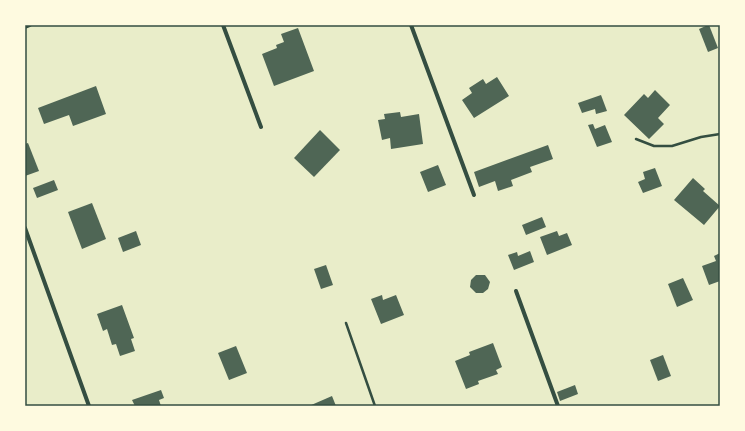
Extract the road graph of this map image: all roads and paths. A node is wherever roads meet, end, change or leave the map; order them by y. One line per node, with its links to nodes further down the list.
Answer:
1 (30, 25): 4 (street)
2 (223, 25): 5 (street)
3 (412, 25): 8 (street)
4 (25, 27)
5 (261, 127)
6 (720, 134): 7 (lane)
7 (636, 139)
8 (474, 195)
9 (25, 228): 12 (street)
10 (516, 291): 14 (street)
11 (346, 323): 13 (lane)
12 (89, 406)
13 (375, 406)
14 (558, 406)

